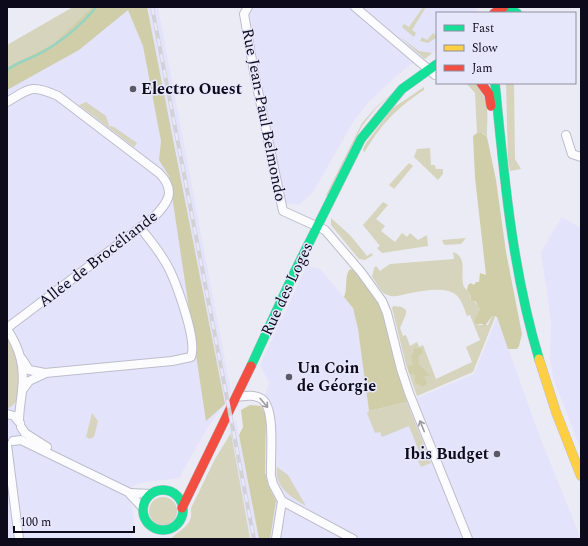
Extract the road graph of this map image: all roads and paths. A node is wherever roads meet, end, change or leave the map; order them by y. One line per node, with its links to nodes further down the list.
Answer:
1 (248, 7): 15 (street, Rue Jean-Paul Belmondo)
2 (355, 7): 6 (street)
3 (506, 7): 4 (street); 5 (street)
4 (496, 12)
5 (515, 12)
6 (433, 73): 15 (street, Rue des Loges)
7 (482, 84): 13 (street)
8 (495, 84): 10 (street)
9 (499, 84): 10 (street)
10 (496, 97): 13 (street)
11 (7, 102): 16 (street, Allée de Brocéliande)
12 (566, 135): 14 (street)
13 (499, 136): 26 (street)
14 (581, 157)
15 (317, 226): 21 (street, Rue des Loges); 42 (street, one-way to 15)
16 (140, 227): 17 (street, Allée de Brocéliande); 19 (street)
17 (7, 328): 18 (street)
18 (22, 359): 19 (street); 20 (street)
19 (45, 374): 20 (street)
20 (22, 390): 23 (street)
21 (237, 397): 27 (street, Rue des Loges); 32 (street, one-way to 32)
22 (7, 414): 23 (street)
23 (20, 424): 24 (street); 25 (street)
24 (9, 442): 25 (street); 28 (street)
25 (87, 471): 29 (street)
26 (581, 476)
27 (192, 486): 31 (street); 34 (street, Rue des Loges)
28 (10, 490): 37 (street)
29 (128, 492): 30 (street); 33 (street)
30 (151, 494): 31 (street); 33 (street)
31 (173, 494): 34 (street)
32 (282, 501): 40 (street); 41 (street)
33 (143, 508): 35 (street)
34 (182, 508): 36 (street)
35 (153, 528): 36 (street); 38 (street)
36 (168, 530): 39 (street)
37 (19, 539)
38 (158, 539)
39 (164, 539)
40 (276, 539)
41 (353, 539)
42 (468, 539)

